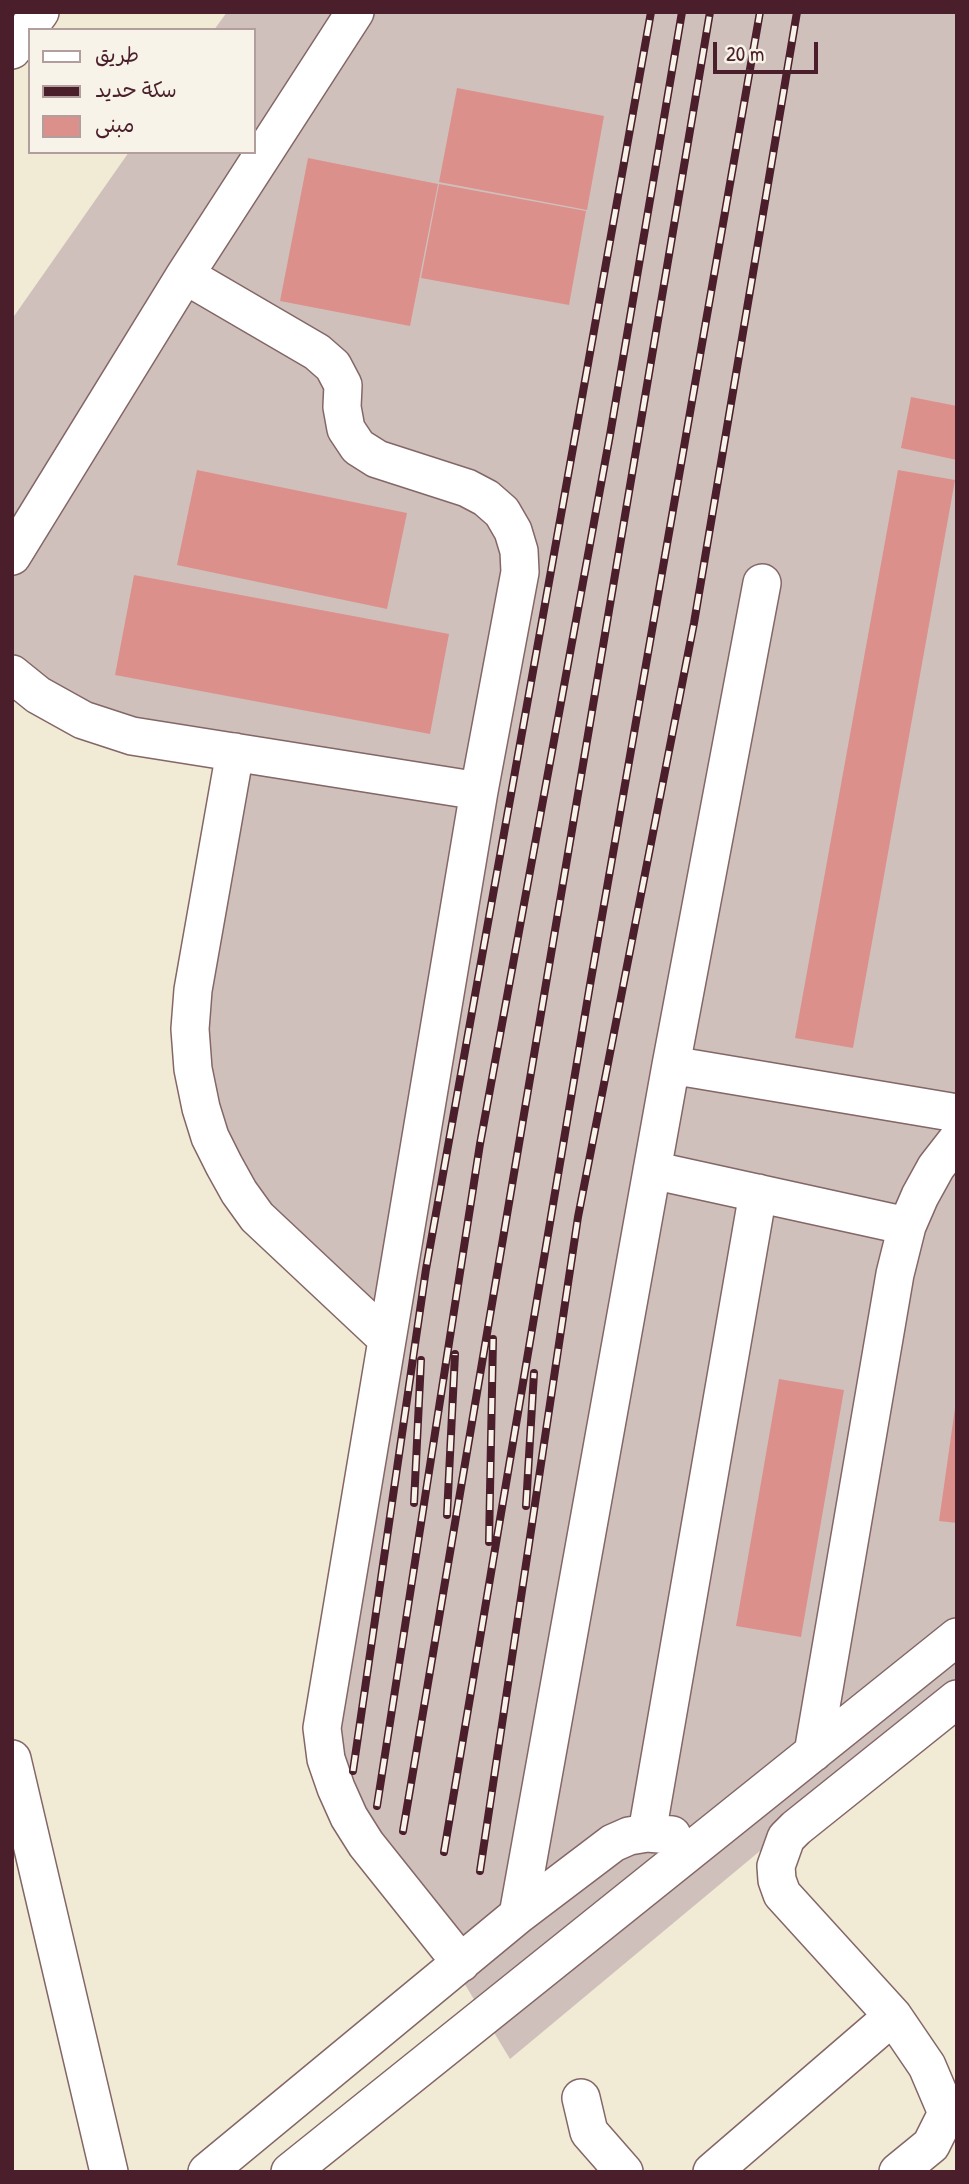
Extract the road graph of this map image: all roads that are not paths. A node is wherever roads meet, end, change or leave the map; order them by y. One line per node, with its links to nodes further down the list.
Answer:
1 (40, 12): 4 (street)
2 (355, 12): 6 (street)
3 (28, 28): 5 (street)
4 (28, 28)
5 (12, 50)
6 (185, 275): 7 (street); 11 (street)
7 (12, 556)
8 (762, 583): 12 (street)
9 (12, 674): 10 (street)
10 (235, 752): 11 (street); 18 (street)
11 (479, 791): 18 (street)
12 (671, 1065): 13 (street); 15 (street)
13 (957, 1113)
14 (957, 1140): 17 (street)
15 (652, 1170): 16 (street); 25 (street)
16 (758, 1193): 17 (street); 23 (street)
17 (907, 1226): 21 (street)
18 (386, 1338): 26 (street)
19 (957, 1637): 21 (street)
20 (957, 1699): 27 (street)
21 (813, 1753): 24 (street)
22 (12, 1759): 30 (street)
23 (646, 1833): 24 (street); 25 (street)
24 (698, 1846): 32 (street)
25 (518, 1915): 26 (street)
26 (461, 1963): 31 (street)
27 (893, 2016): 29 (street); 34 (street)
28 (581, 2098): 33 (street)
29 (952, 2110): 35 (street)
30 (109, 2172)
31 (207, 2172)
32 (290, 2172)
33 (624, 2172)
34 (712, 2172)
35 (898, 2172)

